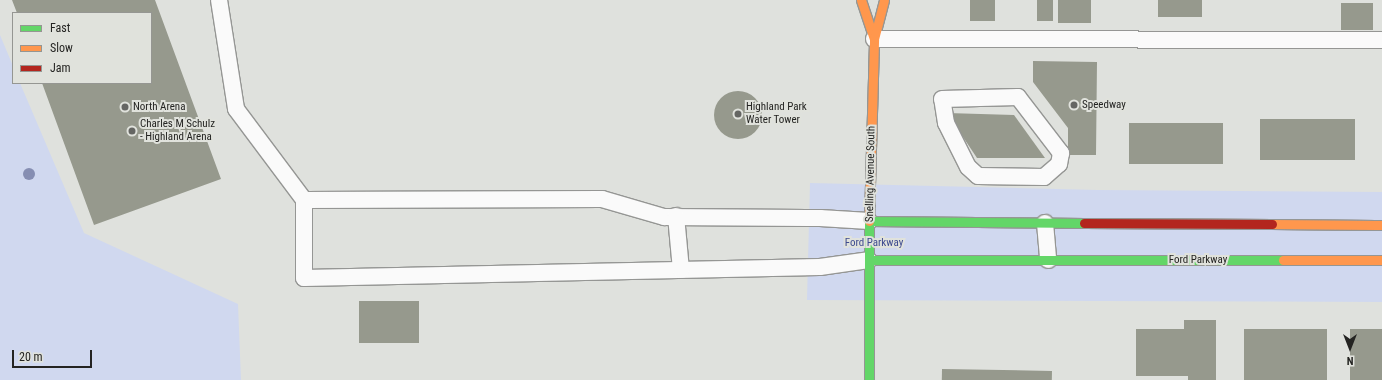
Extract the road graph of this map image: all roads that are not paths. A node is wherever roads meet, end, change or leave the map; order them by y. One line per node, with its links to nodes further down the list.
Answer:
1 (219, 0): 7 (lane)
2 (861, 0): 4 (main road, Snelling Avenue South)
3 (884, 0): 4 (main road, Snelling Avenue South)
4 (874, 39): 5 (lane); 9 (main road, Snelling Avenue South)
5 (1382, 40)
6 (1044, 177): 6 (lane)
7 (304, 200): 8 (lane); 15 (lane)
8 (676, 216): 9 (lane); 15 (lane)
9 (869, 221): 10 (main road); 12 (main road, Snelling Avenue South)
10 (1045, 223): 11 (main road); 13 (lane)
11 (1382, 225)
12 (869, 260): 13 (main road, Ford Parkway); 15 (lane); 16 (main road, Snelling Avenue South)
13 (1048, 260): 14 (main road, Ford Parkway)
14 (1382, 260)
15 (681, 270)
16 (869, 380)

